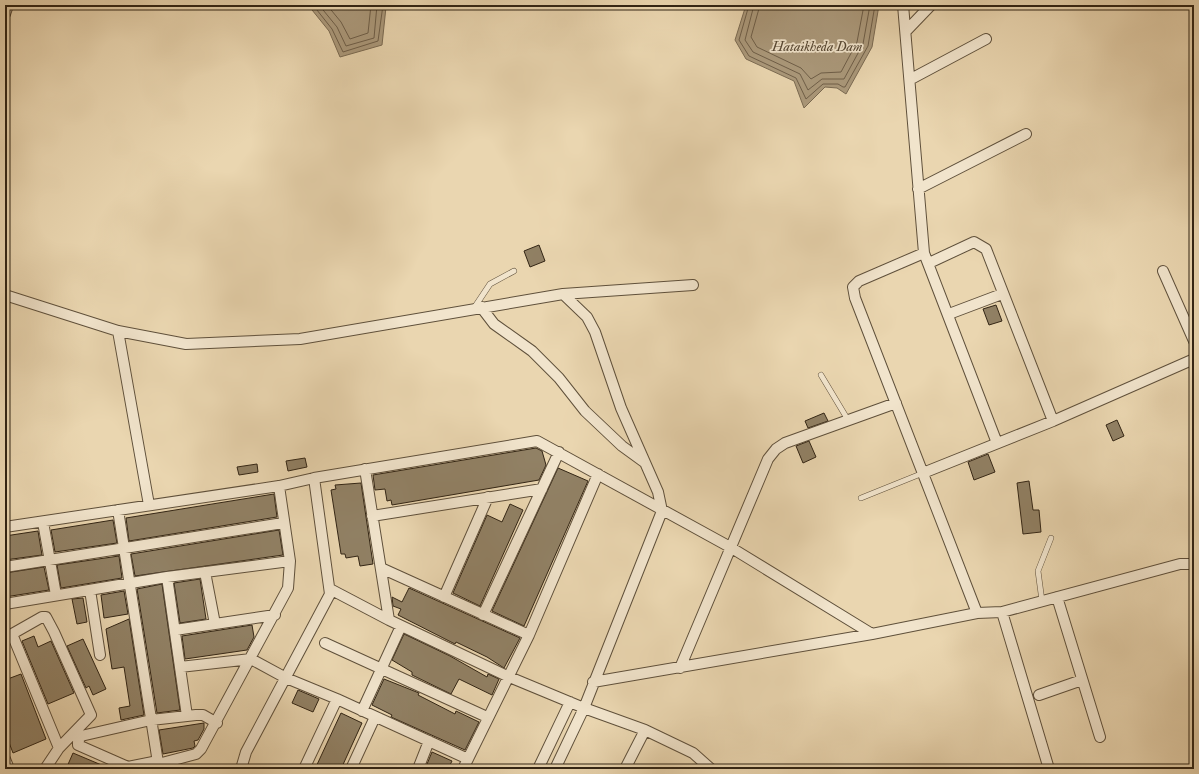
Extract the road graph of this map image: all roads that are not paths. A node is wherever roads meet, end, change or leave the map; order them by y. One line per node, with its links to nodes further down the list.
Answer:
1 (8, 5): 4 (street)
2 (904, 5): 5 (street)
3 (931, 5): 5 (street)
4 (5, 14)
5 (907, 30): 7 (street)
6 (986, 39): 7 (street)
7 (911, 79): 9 (street)
8 (1026, 134): 9 (street)
9 (918, 189): 10 (street)
10 (924, 253): 11 (street); 24 (street)
11 (928, 263): 16 (street); 19 (street)
12 (514, 271): 18 (lane)
13 (1163, 271): 21 (street)
14 (693, 285): 15 (street)
15 (563, 294): 18 (street); 29 (street)
16 (1002, 294): 19 (street); 26 (street)
17 (5, 295): 20 (street)
18 (478, 308): 20 (street); 29 (street)
19 (949, 314): 27 (street)
20 (118, 331): 38 (street)
21 (1194, 340)
22 (1194, 359): 26 (street)
23 (821, 375): 25 (lane)
24 (896, 403): 25 (street); 31 (street)
25 (848, 420): 46 (street)
26 (1053, 421): 27 (street)
27 (997, 443): 31 (street)
28 (559, 452): 30 (street); 32 (street); 35 (street)
29 (644, 462): 40 (street)
30 (365, 470): 33 (street); 41 (street)
31 (923, 473): 37 (lane); 64 (street)
32 (598, 474): 40 (street); 72 (street)
33 (314, 478): 34 (street); 56 (street)
34 (279, 486): 38 (street); 43 (street)
35 (542, 489): 36 (street); 66 (street)
36 (488, 497): 41 (street); 59 (street)
37 (861, 498)
38 (149, 505): 39 (street)
39 (118, 510): 42 (street); 47 (street)
40 (662, 511): 46 (street); 83 (street)
41 (372, 516): 52 (street)
42 (43, 522): 44 (street); 48 (street)
43 (283, 523): 47 (street); 49 (street)
44 (5, 528)
45 (1051, 538): 61 (lane)
46 (730, 547): 71 (street); 78 (street)
47 (124, 548): 48 (street); 55 (street)
48 (49, 560): 51 (street); 58 (street)
49 (290, 561): 53 (street); 65 (street)
50 (1194, 564): 60 (street)
51 (5, 567)
52 (381, 568): 59 (street); 67 (street)
53 (205, 572): 54 (street); 68 (street)
54 (167, 577): 55 (street); 70 (street)
55 (130, 584): 57 (street); 92 (street)
56 (330, 589): 67 (street); 81 (street)
57 (90, 590): 58 (street); 75 (street)
58 (56, 595): 62 (street)
59 (444, 597): 66 (street)
60 (1057, 597): 61 (street); 82 (street)
61 (1042, 601): 63 (street)
62 (5, 604)
63 (1002, 612): 64 (street); 112 (street)
64 (978, 613): 71 (street)
65 (275, 615): 68 (street); 76 (street)
66 (482, 615): 72 (street)
67 (389, 620): 69 (street)
68 (215, 624): 70 (street)
69 (401, 626): 79 (street); 80 (street)
70 (175, 630): 77 (street)
71 (872, 634): 78 (street)
72 (529, 635): 80 (street)
73 (9, 636): 97 (street); 97 (street)
74 (325, 643): 79 (street)
75 (100, 655)
76 (251, 659): 77 (street); 81 (street); 93 (street)
77 (180, 668): 89 (street)
78 (680, 668): 83 (street)
79 (381, 669): 88 (street); 91 (street)
80 (507, 676): 86 (street); 91 (street)
81 (286, 678): 85 (street); 103 (street)
82 (1082, 680): 84 (street); 95 (street)
83 (593, 682): 87 (street)
84 (1039, 696)
85 (337, 699): 88 (street); 104 (street)
86 (570, 702): 87 (street); 108 (street)
87 (584, 708): 94 (street); 109 (street)
88 (362, 710): 90 (street)
89 (187, 716): 92 (street); 93 (street)
90 (375, 717): 96 (street); 105 (street)
91 (487, 717): 99 (street)
92 (151, 720): 100 (street); 100 (street)
93 (217, 723): 100 (street)
94 (645, 730): 110 (street); 111 (street)
95 (1100, 738)
96 (429, 741): 99 (street); 106 (street)
97 (59, 748): 102 (street)
98 (5, 759): 101 (street)
99 (468, 759): 107 (street)
100 (158, 765)
101 (9, 769)
102 (45, 769)
103 (241, 769)
104 (304, 769)
105 (351, 769)
106 (418, 769)
107 (463, 769)
108 (538, 769)
109 (555, 769)
110 (625, 769)
111 (711, 769)
112 (1049, 769)

